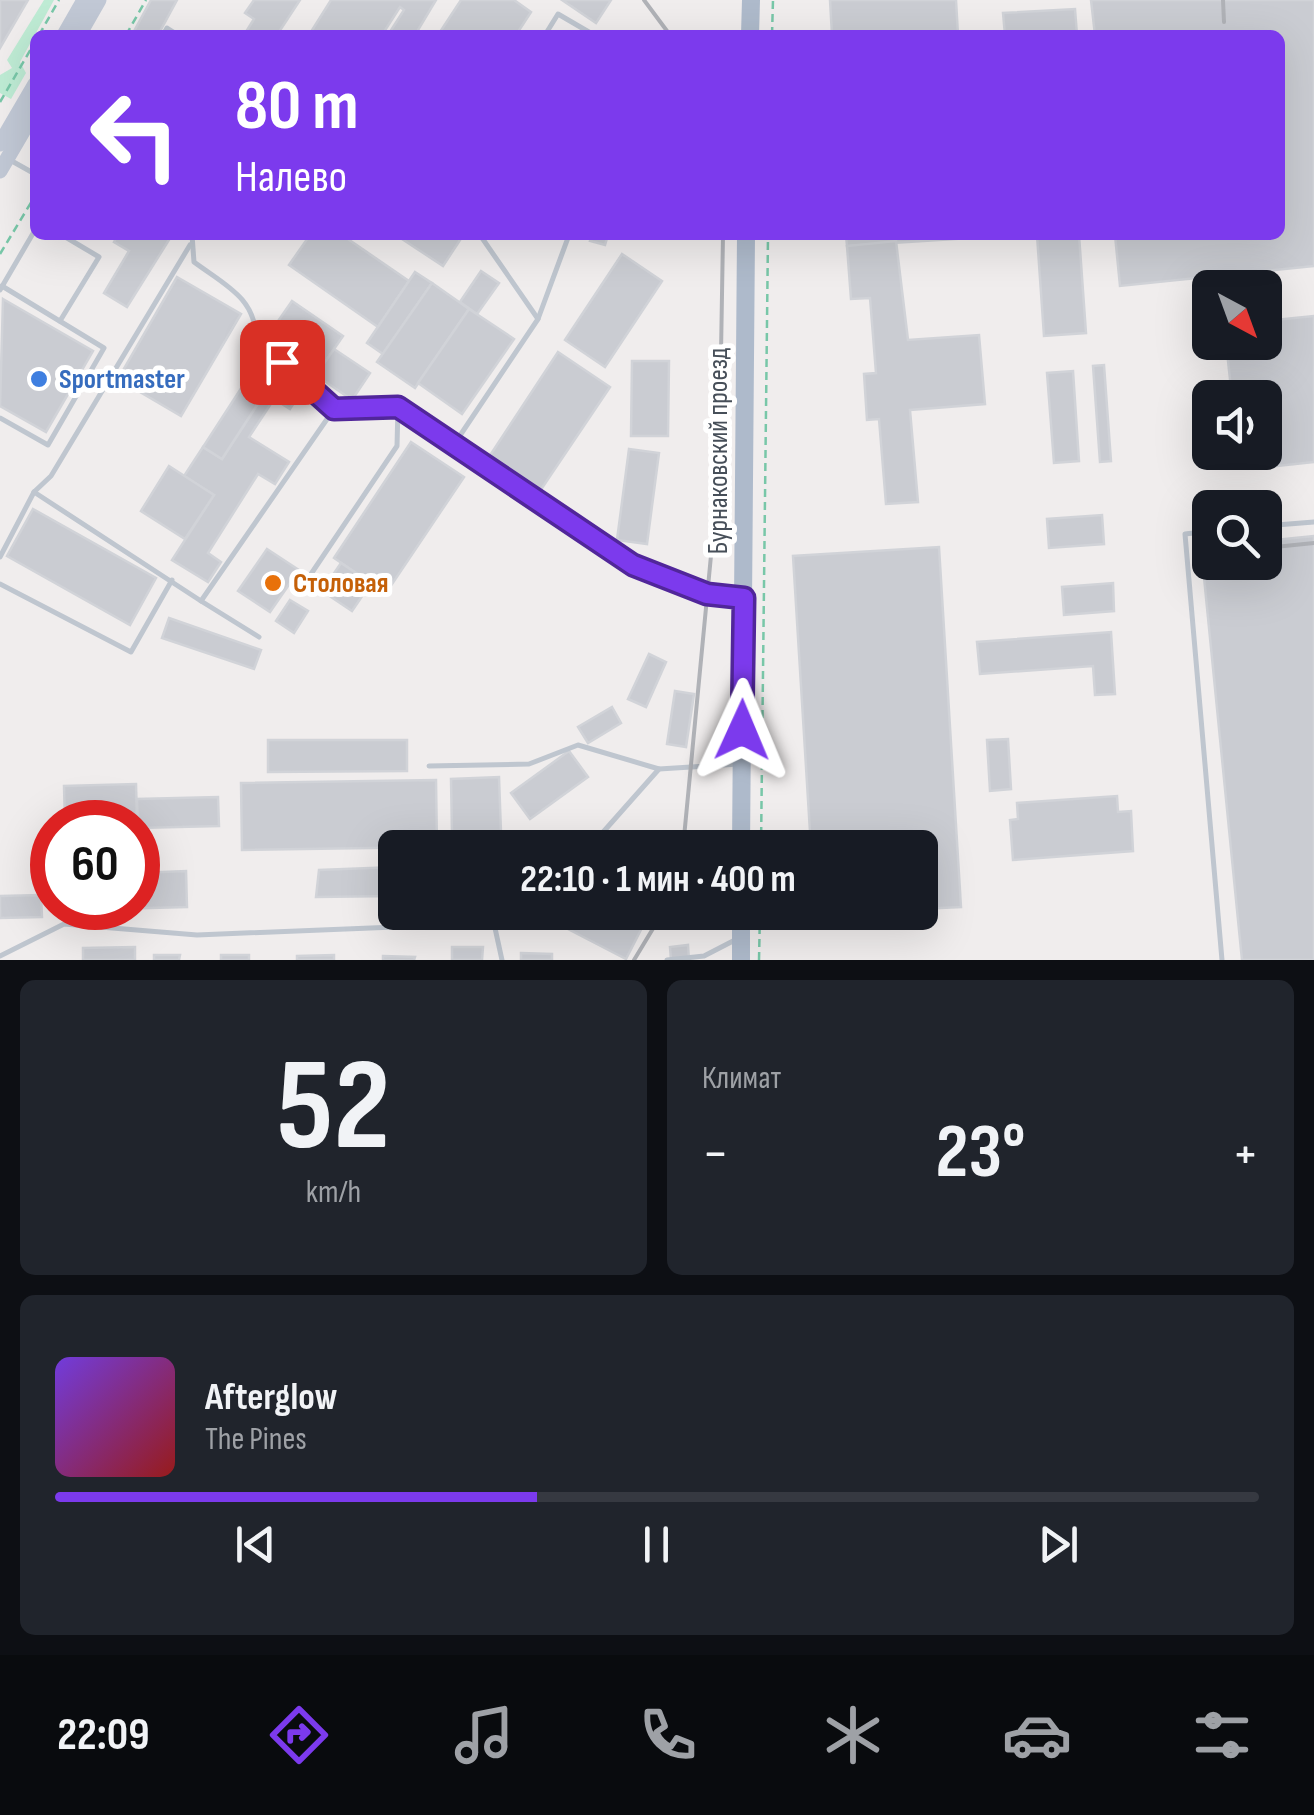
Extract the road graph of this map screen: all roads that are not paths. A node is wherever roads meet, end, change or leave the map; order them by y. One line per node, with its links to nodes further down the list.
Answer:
1 (84, 0): 4 (main road)
2 (99, 0): 5 (main road)
3 (751, 0): 8 (main road)
4 (67, 30)
5 (85, 30)
6 (548, 30): 7 (lane)
7 (585, 30)
8 (750, 30)
9 (30, 95): 11 (main road)
10 (30, 118): 11 (main road)
11 (2, 158): 12 (lane)
12 (30, 172)
13 (30, 239): 20 (lane)
14 (70, 240): 22 (lane)
15 (191, 240): 19 (lane)
16 (483, 240): 21 (lane)
17 (568, 240): 21 (lane)
18 (746, 240): 35 (main road, Бурнаковский проезд)
19 (190, 245): 24 (lane); 27 (lane)
20 (1, 288): 22 (lane)
21 (538, 319): 26 (lane)
22 (60, 322): 25 (lane)
23 (398, 407): 24 (lane); 26 (lane); 32 (lane)
24 (334, 409): 36 (lane)
25 (0, 418)
26 (453, 446): 35 (lane)
27 (34, 492): 31 (lane); 33 (lane)
28 (1314, 522): 29 (lane)
29 (1282, 525)
30 (1192, 533): 51 (lane)
31 (0, 557)
32 (311, 574)
33 (172, 580): 34 (lane); 36 (lane)
34 (0, 584)
35 (744, 598): 38 (main road, Бурнаковский проезд)
36 (201, 601): 37 (lane)
37 (259, 637)
38 (742, 764): 40 (lane); 42 (main road, Бурнаковский проезд)
39 (429, 766): 40 (lane)
40 (659, 769): 41 (lane)
41 (605, 830)
42 (741, 830)
43 (378, 925): 47 (lane)
44 (495, 930): 48 (lane)
45 (741, 930): 46 (main road)
46 (741, 934): 49 (lane); 50 (main road)
47 (0, 956)
48 (502, 960)
49 (667, 960)
50 (741, 960)
51 (1222, 960)

